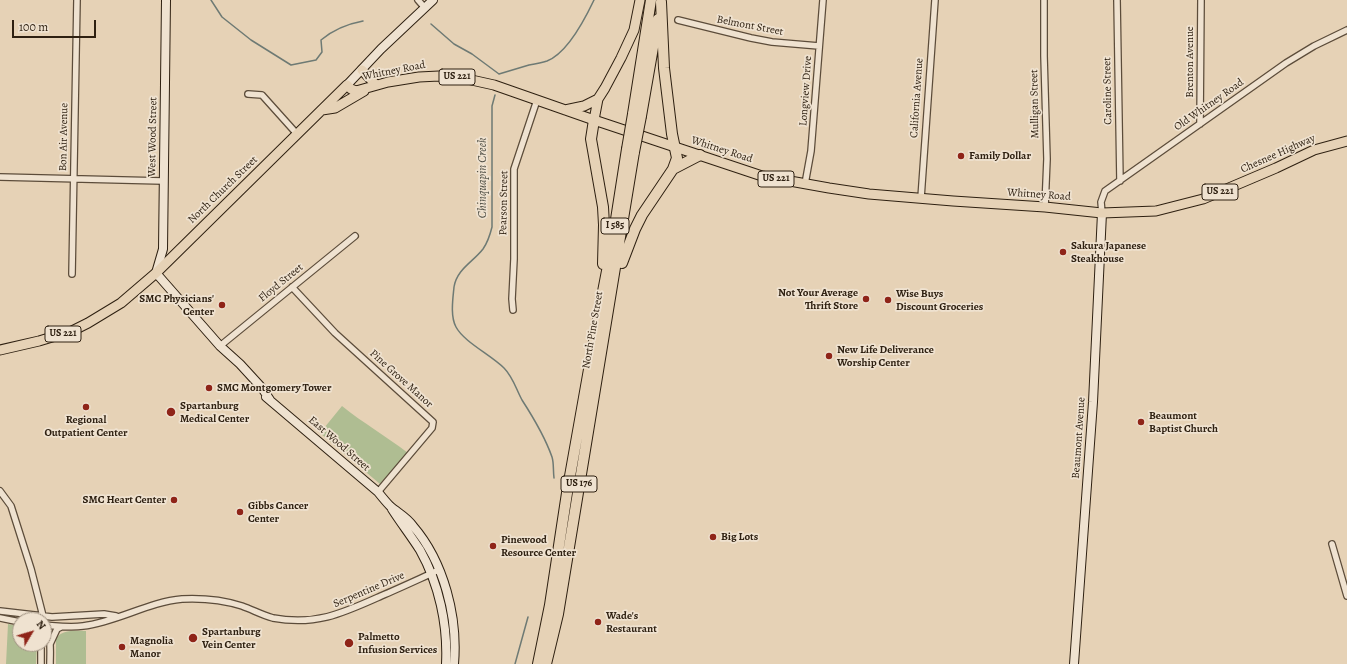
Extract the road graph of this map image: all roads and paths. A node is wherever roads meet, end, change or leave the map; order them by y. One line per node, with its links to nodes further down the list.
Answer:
1 (77, 0): 32 (street, Bon Air Avenue)
2 (166, 0): 33 (street, West Wood Street)
3 (418, 0): 12 (street)
4 (433, 0): 12 (street, North Church Street)
5 (640, 0): 20 (main road)
6 (823, 0): 15 (street, Longview Drive)
7 (935, 0): 36 (street, California Avenue)
8 (1044, 0): 37 (street, Mulligan Street)
9 (1117, 0): 34 (street, Caroline Street)
10 (1201, 0): 25 (street, Brenton Avenue)
11 (658, 1): 28 (highway); 43 (highway, North Pine Street / I 585, bridge)
12 (425, 8): 16 (street, North Church Street)
13 (678, 20): 15 (street, Belmont Street)
14 (1347, 30): 25 (street, Old Whitney Road)
15 (819, 46): 35 (street, Longview Drive)
16 (362, 70): 17 (street, North Church Street); 18 (main road)
17 (347, 85): 18 (main road, Whitney Road / US 221); 22 (main road, North Church Street / US 221)
18 (375, 85): 21 (main road, Whitney Road / US 221); 22 (main road)
19 (248, 94): 26 (street)
20 (598, 99): 23 (main road); 24 (main road)
21 (537, 100): 23 (main road, Whitney Road / US 221); 44 (street, Pearson Street)
22 (322, 110): 26 (main road, North Church Street / US 221)
23 (564, 110): 24 (main road, Whitney Road / US 221)
24 (594, 120): 28 (main road, Whitney Road / US 221); 43 (highway)
25 (1200, 124): 34 (street, Old Whitney Road)
26 (297, 134): 40 (main road, North Church Street / US 221)
27 (1347, 140): 38 (main road, Chesnee Highway / US 221)
28 (675, 147): 29 (main road, Whitney Road / US 221); 30 (highway)
29 (700, 155): 30 (highway); 35 (main road, Whitney Road / US 221)
30 (673, 169): 43 (highway)
31 (0, 177): 32 (street)
32 (74, 178): 33 (street); 41 (street, Bon Air Avenue)
33 (163, 181): 40 (street, West Wood Street)
34 (1120, 181): 38 (street, Old Whitney Road)
35 (805, 184): 36 (main road, Whitney Road / US 221)
36 (921, 198): 37 (main road, Whitney Road / US 221)
37 (1045, 207): 38 (main road, Whitney Road / US 221)
38 (1102, 213): 70 (street, Beaumont Avenue)
39 (355, 236): 42 (street, Floyd Street)
40 (156, 273): 45 (street, East Wood Street); 46 (main road, North Church Street / US 221)
41 (72, 274)
42 (292, 287): 45 (street, Floyd Street); 48 (street, Pine Grove Manor)
43 (605, 302): 68 (highway, North Pine Street / US 176); 69 (highway, North Pine Street / US 176)
44 (513, 310)
45 (220, 346): 48 (street, East Wood Street)
46 (0, 350)
47 (0, 491): 53 (street)
48 (378, 492): 50 (street, East Wood Street)
49 (1332, 544): 51 (street)
50 (435, 572): 55 (street, Serpentine Drive); 66 (street, East Wood Street); 67 (street, East Wood Street)
51 (1347, 596)
52 (0, 611): 54 (street, Serpentine Drive)
53 (42, 612)
54 (12, 613)
55 (118, 616): 57 (street, Serpentine Drive); 60 (street, Serpentine Drive)
56 (0, 618): 58 (street)
57 (52, 618)
58 (12, 620)
59 (52, 626): 60 (street, Serpentine Drive)
60 (60, 627): 61 (street)
61 (52, 640)
62 (41, 652): 64 (street)
63 (50, 652): 65 (street)
64 (41, 664)
65 (50, 664)
66 (446, 664)
67 (454, 664)
68 (538, 664)
69 (546, 664)
70 (1074, 664)

